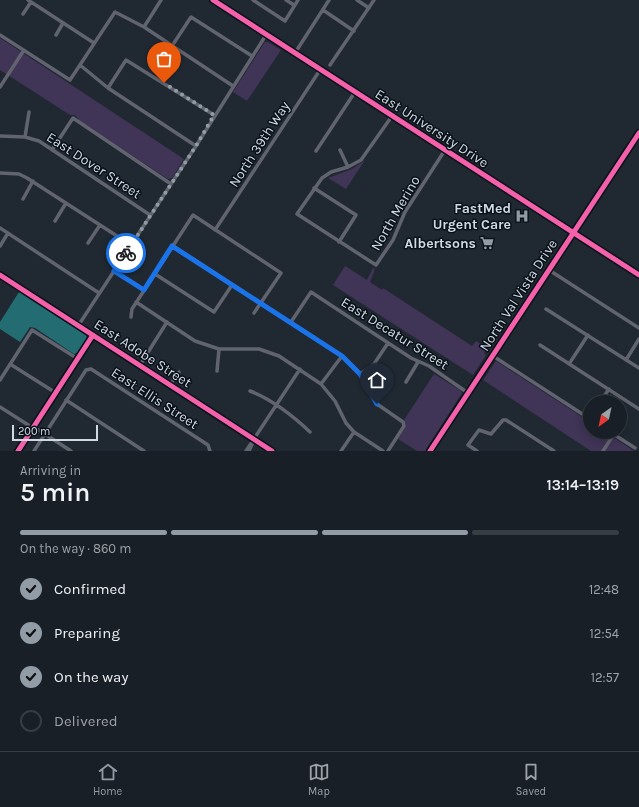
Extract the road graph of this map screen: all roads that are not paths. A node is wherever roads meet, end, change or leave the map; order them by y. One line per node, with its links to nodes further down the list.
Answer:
1 (161, 0): 15 (street)
2 (214, 0): 19 (main road, East University Drive)
3 (253, 0): 10 (street)
4 (286, 0): 10 (street)
5 (298, 0): 10 (street)
6 (329, 0): 12 (street)
7 (357, 0): 11 (street)
8 (374, 0): 11 (street)
9 (29, 1): 13 (street); 14 (street)
10 (294, 6)
11 (369, 8): 16 (street)
12 (323, 10): 16 (street); 23 (street)
13 (23, 14)
14 (64, 23): 18 (street); 20 (street)
15 (144, 27): 20 (street); 21 (street)
16 (354, 31): 25 (street)
17 (0, 35): 22 (street)
18 (56, 35)
19 (266, 35): 23 (main road, East University Drive); 24 (street)
20 (94, 43): 26 (street)
21 (172, 46): 24 (street); 28 (street)
22 (24, 50): 26 (street); 29 (street)
23 (295, 53): 27 (main road, East University Drive)
24 (252, 56): 28 (street)
25 (330, 65)
26 (80, 66): 30 (street)
27 (320, 70): 31 (main road, East University Drive); 54 (street, North 39th Way)
28 (233, 86): 33 (street)
29 (0, 87)
30 (108, 88): 33 (street); 38 (street)
31 (355, 92): 34 (main road, East University Drive); 42 (street)
32 (29, 112): 37 (street)
33 (214, 115): 38 (street)
34 (392, 116): 41 (main road, East University Drive); 43 (street)
35 (639, 133): 56 (main road, North Val Vista Drive)
36 (0, 136): 37 (street, East Dover Street)
37 (25, 137): 39 (street, East Dover Street)
38 (196, 146): 46 (street)
39 (52, 150): 46 (street); 50 (street, East Dover Street)
40 (340, 150): 43 (street)
41 (445, 150): 56 (main road, East University Drive); 57 (street, North Merino)
42 (316, 151)
43 (348, 167): 47 (street)
44 (0, 173): 45 (street)
45 (33, 182): 48 (street); 49 (street)
46 (171, 184): 50 (street)
47 (314, 188): 57 (street); 57 (street)
48 (23, 198)
49 (66, 203): 51 (street); 52 (street)
50 (150, 215): 59 (street)
51 (55, 221)
52 (100, 225): 58 (street); 59 (street)
53 (0, 228): 55 (street)
54 (216, 230): 61 (street); 71 (street)
55 (8, 233): 60 (street); 69 (street)
56 (573, 233): 62 (main road, North Val Vista Drive); 66 (main road, East University Drive)
57 (339, 242)
58 (88, 243)
59 (131, 245): 63 (street)
60 (0, 246)
61 (172, 246): 64 (street); 67 (street)
62 (549, 270): 78 (street); 86 (main road, North Val Vista Drive)
63 (114, 271): 68 (street); 69 (street)
64 (155, 274): 67 (street); 68 (street)
65 (0, 275): 77 (street, East Adobe Street)
66 (639, 275)
67 (232, 285): 71 (street)
68 (144, 290): 70 (street)
69 (99, 294): 77 (street)
70 (136, 302): 74 (street); 75 (street)
71 (261, 304): 73 (street); 76 (street)
72 (546, 309): 80 (street)
73 (254, 313)
74 (131, 317)
75 (167, 322): 84 (street); 92 (street)
76 (290, 322): 82 (street, East Decatur Street); 85 (street)
77 (78, 326): 79 (street, East Adobe Street)
78 (639, 328)
79 (94, 335): 87 (street); 92 (street, East Adobe Street)
80 (588, 335): 88 (street); 91 (street)
81 (639, 339): 88 (street)
82 (388, 343): 89 (street, East Decatur Street); 97 (street)
83 (540, 345): 91 (street)
84 (219, 349): 94 (street); 95 (street)
85 (342, 356): 97 (street); 100 (street)
86 (493, 356): 104 (main road, North Val Vista Drive); 111 (street)
87 (78, 359): 90 (street); 105 (street)
88 (626, 360): 93 (street)
89 (418, 362): 99 (street); 104 (street, East Decatur Street)
90 (10, 364): 98 (street); 105 (street)
91 (569, 364): 102 (street)
92 (140, 365): 101 (street, East Adobe Street)
93 (639, 368)
94 (300, 369): 100 (street); 108 (street)
95 (217, 371)
96 (179, 372): 101 (street)
97 (360, 374): 130 (street)
98 (0, 380)
99 (406, 382)
100 (321, 384): 114 (street)
101 (170, 385): 118 (street, East Adobe Street)
102 (609, 389): 106 (street); 110 (street)
103 (250, 390): 108 (street)
104 (468, 393): 131 (main road, North Val Vista Drive)
105 (56, 394): 112 (street)
106 (605, 395)
107 (66, 400): 115 (street); 120 (street, East Ellis Street); 124 (street)
108 (277, 405): 113 (street); 118 (street)
109 (0, 407): 112 (street)
110 (639, 409)
111 (583, 414)
112 (34, 427): 115 (street); 121 (street)
113 (310, 432)
114 (354, 432): 128 (street); 129 (street)
115 (45, 434): 122 (street); 123 (street)
116 (609, 439): 134 (street)
117 (621, 439): 119 (street)
118 (254, 440): 125 (street); 126 (street); 127 (street, East Adobe Street)
119 (635, 448)
120 (210, 449)
121 (18, 451)
122 (34, 451)
123 (71, 451)
124 (144, 451)
125 (246, 451)
126 (249, 451)
127 (272, 451)
128 (341, 451)
129 (383, 451)
130 (388, 451)
131 (430, 451)
132 (477, 451): 133 (street)
133 (554, 451)
134 (603, 451)

